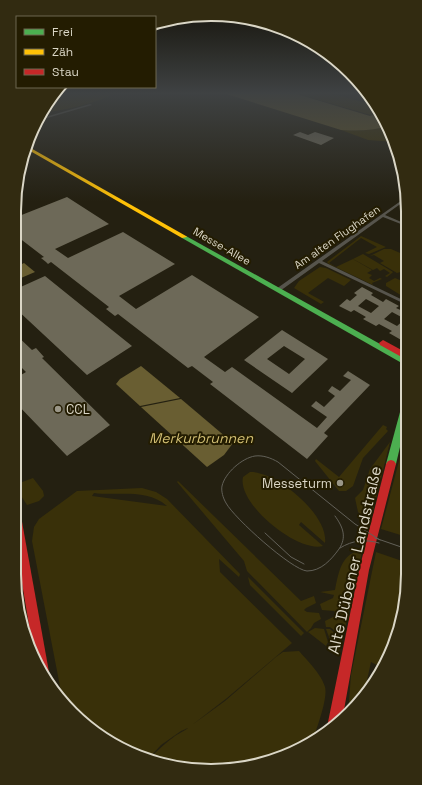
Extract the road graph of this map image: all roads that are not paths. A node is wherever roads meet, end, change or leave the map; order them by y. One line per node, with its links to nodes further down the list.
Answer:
1 (32, 147): 7 (main road, Messe-Allee)
2 (31, 150): 7 (main road, Messe-Allee)
3 (401, 203): 4 (street, Am alten Flughafen)
4 (384, 216): 5 (street); 6 (street, Am alten Flughafen)
5 (401, 223)
6 (319, 262): 7 (street, Am alten Flughafen); 8 (street)
7 (280, 289): 9 (main road, Messe-Allee); 10 (main road, Messe-Allee)
8 (401, 301)
9 (401, 354)
10 (401, 360)
11 (401, 424): 14 (main road, Alte Dübener Landstraße)
12 (21, 545): 13 (main road)
13 (40, 657)
14 (336, 717)

